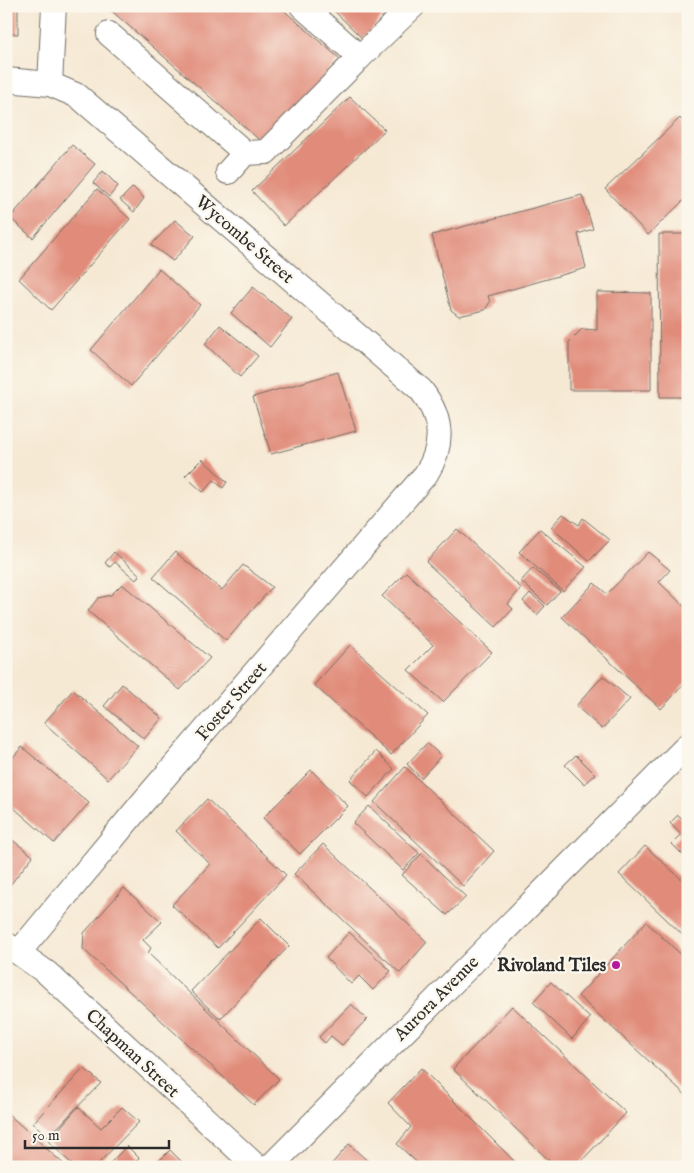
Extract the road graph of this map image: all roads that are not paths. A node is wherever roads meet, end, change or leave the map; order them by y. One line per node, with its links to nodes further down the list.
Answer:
1 (54, 6): 7 (street)
2 (302, 6): 5 (street)
3 (414, 6): 5 (street)
4 (109, 34): 8 (street)
5 (360, 57): 8 (street)
6 (6, 80): 7 (street, Wycombe Street)
7 (50, 84): 10 (street, Wycombe Street)
8 (245, 153): 9 (street)
9 (228, 172)
10 (439, 447): 12 (street, Foster Street)
11 (688, 745): 14 (street, Aurora Avenue)
12 (13, 948): 13 (street, Chapman Street)
13 (257, 1167)
14 (270, 1167)

